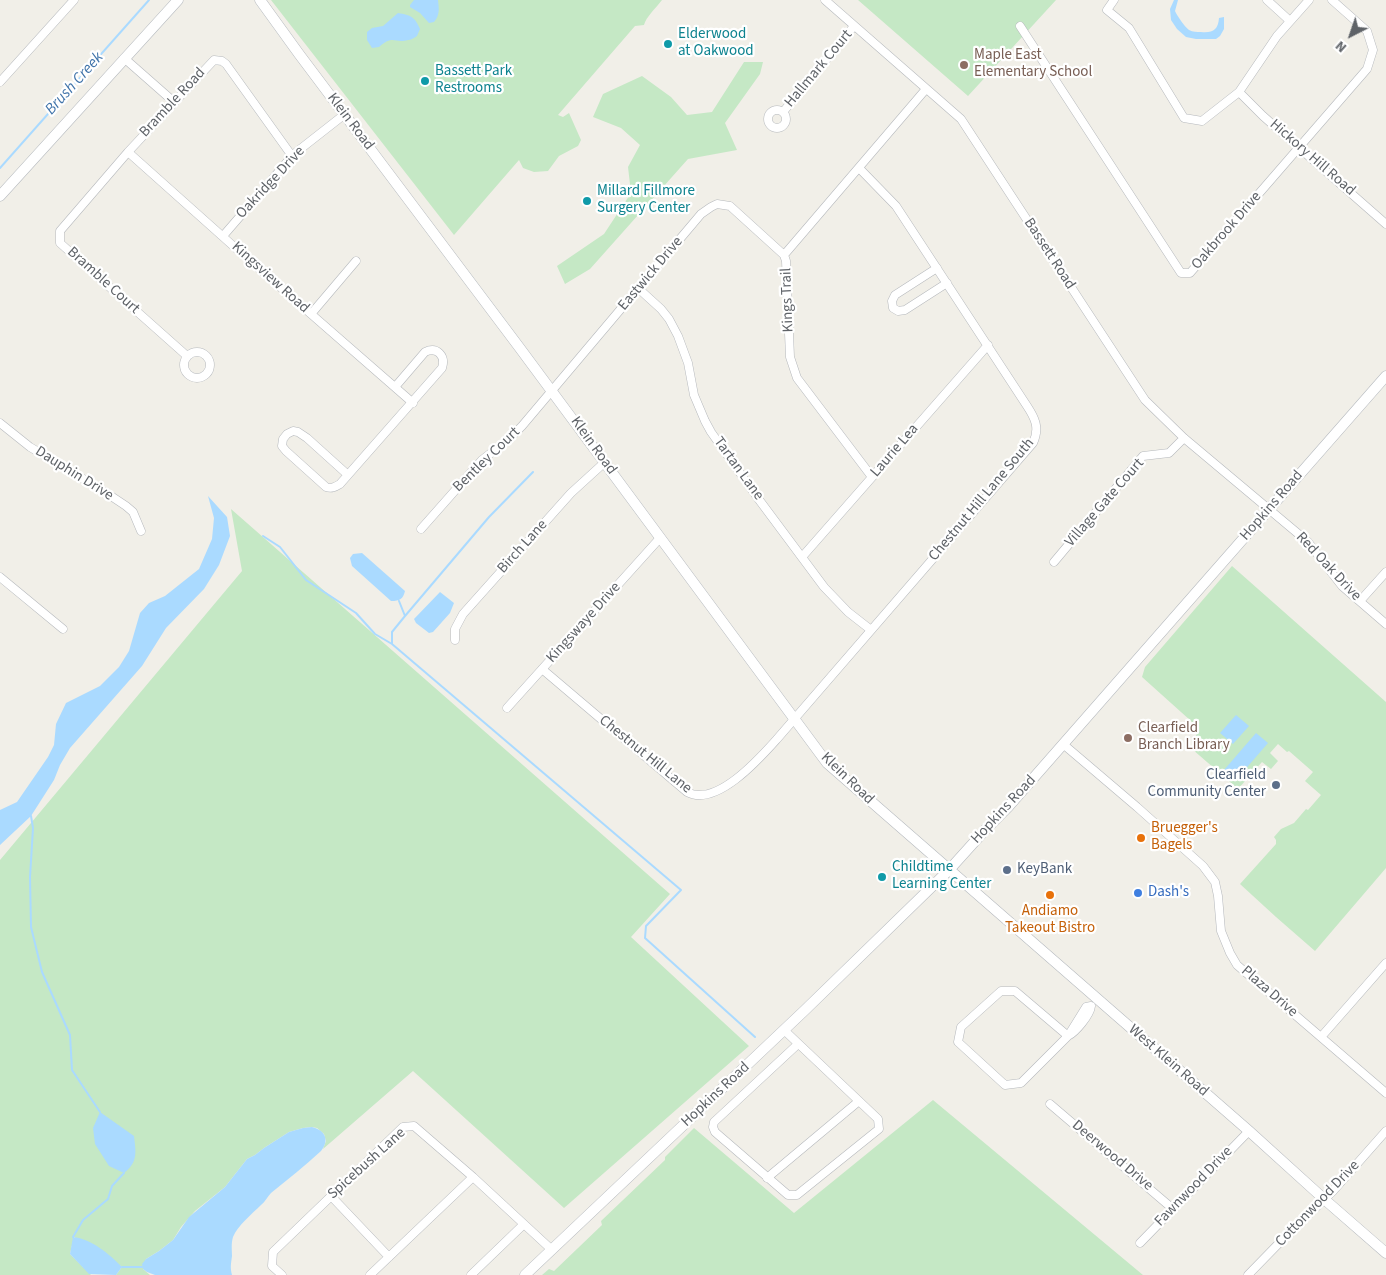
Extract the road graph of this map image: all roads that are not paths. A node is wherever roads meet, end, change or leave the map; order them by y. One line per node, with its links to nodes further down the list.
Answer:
1 (74, 0): 13 (street)
2 (178, 0): 12 (street)
3 (260, 0): 18 (street, Klein Road)
4 (825, 0): 10 (street, Bassett Road)
5 (1114, 0): 15 (street)
6 (1267, 0): 9 (street)
7 (1309, 0): 9 (street)
8 (1332, 0): 19 (street, Oakbrook Drive)
9 (1290, 21): 15 (street)
10 (854, 26): 14 (street, Bassett Road); 17 (street, Hallmark Court)
11 (1020, 26): 19 (street, Oakbrook Drive)
12 (124, 58): 16 (street); 23 (street)
13 (0, 82)
14 (926, 89): 22 (street, Kings Trail); 39 (street, Bassett Road)
15 (1239, 92): 19 (street, Hickory Hill Road)
16 (174, 102): 20 (street, Bramble Road); 21 (street, Bramble Road)
17 (783, 112)
18 (345, 114): 21 (street, Oakridge Drive); 36 (street, Klein Road)
19 (1299, 147): 24 (street, Hickory Hill Road)
20 (128, 152): 25 (street, Kingsview Road); 33 (street, Bramble Court)
21 (292, 156): 25 (street, Oakridge Drive)
22 (859, 168): 26 (street, Kings Trail); 28 (street, Chestnut Hill Lane South)
23 (0, 196)
24 (1386, 224)
25 (223, 236): 31 (street, Kingsview Road)
26 (784, 255): 30 (street, Eastwick Drive); 42 (street, Kings Trail)
27 (356, 261): 31 (street)
28 (936, 268): 29 (street, Chestnut Hill Lane South); 29 (street)
29 (947, 283): 32 (street, Chestnut Hill Lane South)
30 (639, 289): 36 (street, Eastwick Drive); 47 (street, Tartan Lane)
31 (311, 314): 35 (street, Kingsview Road)
32 (988, 346): 42 (street, Laurie Lea); 54 (street, Chestnut Hill Lane South)
33 (188, 356)
34 (1386, 376): 43 (street, Hopkins Road)
35 (395, 387): 37 (street, Kingsview Road); 37 (street)
36 (552, 391): 40 (street, Klein Road); 44 (street, Bentley Court)
37 (413, 403): 41 (street)
38 (0, 423): 45 (street, Dauphin Drive)
39 (1184, 438): 43 (street, Bassett Road); 48 (street, Village Gate Court)
40 (605, 462): 46 (street, Klein Road); 55 (street, Birch Lane)
41 (348, 474): 41 (street)
42 (872, 477): 47 (street, Laurie Lea)
43 (1269, 510): 51 (street, Red Oak Drive); 59 (street, Hopkins Road)
44 (421, 529)
45 (141, 531)
46 (660, 538): 56 (street, Kingswaye Drive); 58 (street, Klein Road)
47 (802, 557): 54 (street, Tartan Lane)
48 (1054, 562)
49 (1386, 572): 51 (street)
50 (0, 577): 53 (street)
51 (1360, 601): 52 (street, Red Oak Drive)
52 (1386, 624)
53 (63, 629)
54 (871, 630): 58 (street, Chestnut Hill Lane South)
55 (455, 640)
56 (542, 669): 57 (street, Kingswaye Drive); 58 (street, Chestnut Hill Lane)
57 (507, 708)
58 (794, 719): 60 (street, Klein Road)
59 (1063, 744): 60 (street, Hopkins Road); 65 (street, Plaza Drive)
60 (949, 870): 62 (street, West Klein Road); 63 (street, Hopkins Road)
61 (1386, 963): 65 (street)
62 (1094, 1003): 64 (street); 70 (street, West Klein Road)
63 (784, 1030): 66 (street); 79 (street, Hopkins Road)
64 (1068, 1036): 64 (street)
65 (1321, 1037): 67 (street, Plaza Drive)
66 (798, 1044): 68 (street); 73 (street)
67 (1386, 1094)
68 (859, 1101): 73 (street); 73 (street)
69 (1050, 1104): 76 (street, Deerwood Drive)
70 (1249, 1131): 75 (street, West Klein Road); 76 (street, Fawnwood Drive)
71 (1386, 1131): 75 (street, Cottonwood Drive)
72 (473, 1177): 74 (street, Spicebush Lane); 77 (street, Spicebush Lane); 81 (street)
73 (767, 1178)
74 (331, 1196): 81 (street); 82 (street, Spicebush Lane)
75 (1324, 1199): 80 (street, West Klein Road); 86 (street, Cottonwood Drive)
76 (1173, 1209): 78 (street, Fawnwood Drive)
77 (524, 1224): 79 (street, Spicebush Lane); 84 (street)
78 (1140, 1243)
79 (552, 1250): 85 (street, Hopkins Road)
80 (1386, 1253)
81 (389, 1257): 83 (street)
82 (282, 1275)
83 (370, 1275)
84 (471, 1275)
85 (524, 1275)
86 (1248, 1275)

